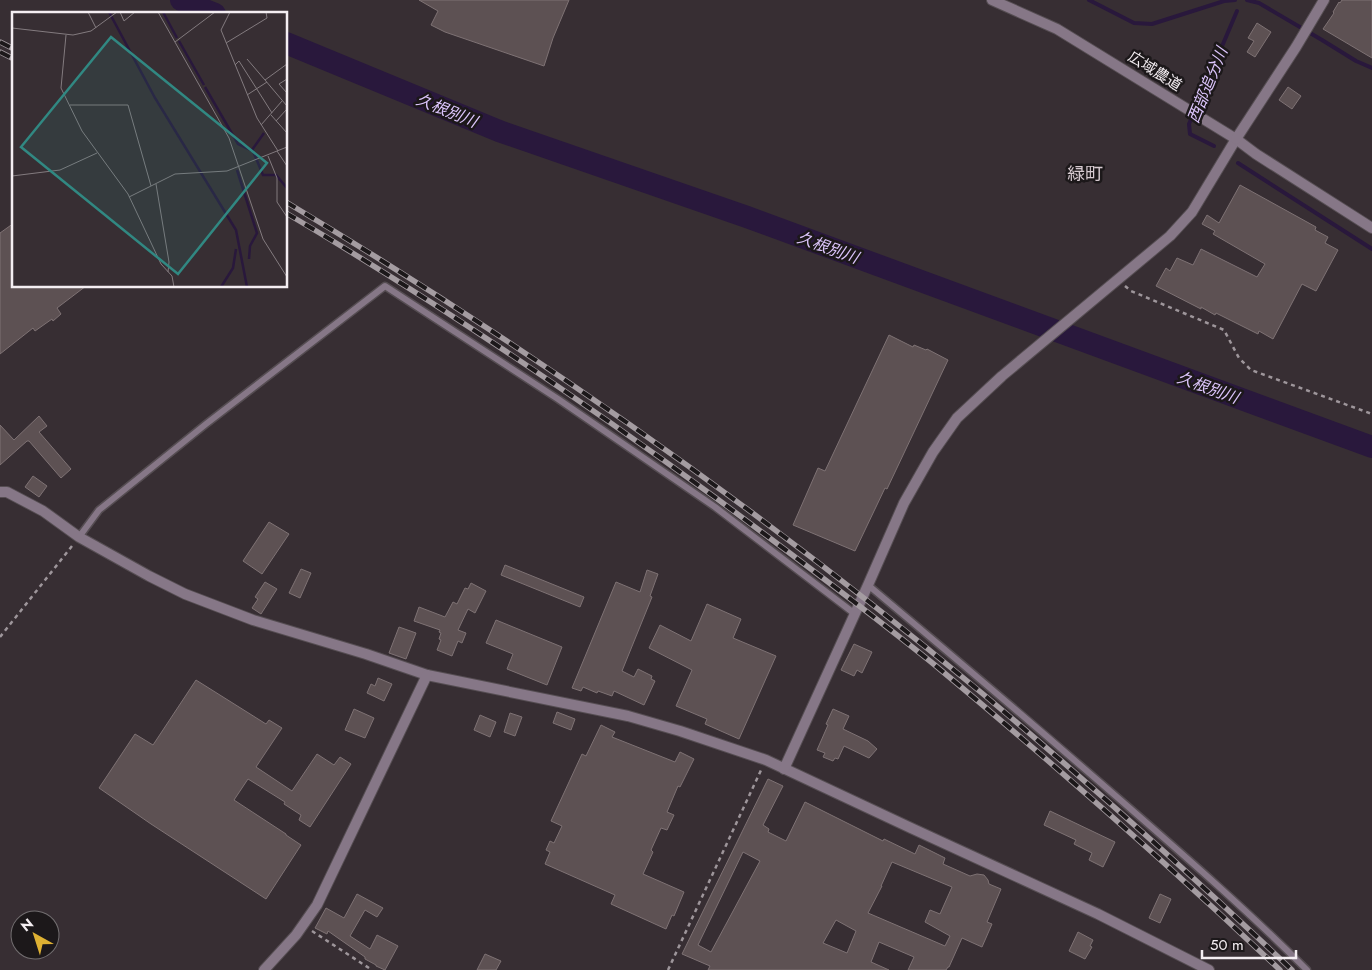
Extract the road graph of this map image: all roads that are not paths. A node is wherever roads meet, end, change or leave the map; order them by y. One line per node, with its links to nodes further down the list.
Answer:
1 (992, 0): 3 (street, 広域農道)
2 (1324, 0): 3 (street)
3 (1236, 139): 4 (street, 広域農道); 7 (street)
4 (1372, 228)
5 (0, 492): 6 (street)
6 (79, 537): 8 (lane); 9 (street)
7 (868, 585): 8 (street); 13 (lane)
8 (855, 614): 10 (street)
9 (427, 675): 10 (street); 11 (street)
10 (784, 769): 12 (street)
11 (264, 970)
12 (1209, 970)
13 (1307, 970)

